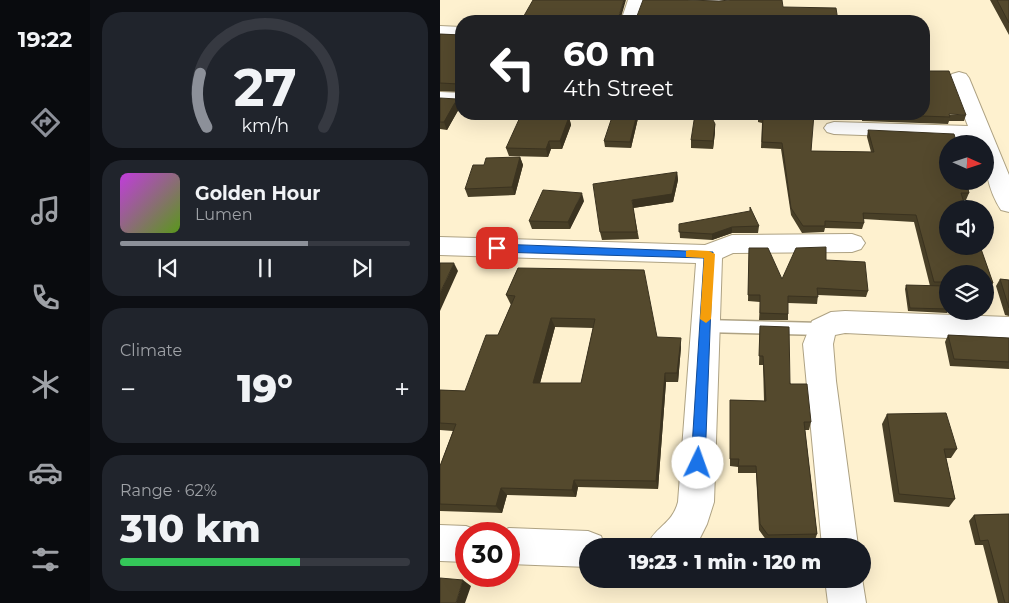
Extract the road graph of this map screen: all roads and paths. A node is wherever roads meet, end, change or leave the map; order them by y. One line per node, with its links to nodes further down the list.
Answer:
1 (636, 0): 4 (street)
2 (682, 0): 3 (street)
3 (733, 1)
4 (631, 15)
5 (440, 31): 6 (street)
6 (455, 32)
7 (959, 78): 12 (street)
8 (440, 98): 9 (street)
9 (455, 99)
10 (891, 121): 11 (street); 12 (street)
11 (834, 128)
12 (981, 133): 13 (street)
13 (1009, 204)
14 (852, 243): 16 (street)
15 (440, 246): 16 (street)
16 (709, 254): 17 (street)
17 (705, 326): 18 (lane); 20 (street)
18 (822, 329): 19 (street); 21 (street)
19 (1009, 329)
20 (677, 538)
21 (839, 538)
22 (440, 543): 23 (street)
23 (455, 544)
24 (520, 546): 25 (street)
25 (579, 549)
26 (845, 588): 27 (street)
27 (847, 603)

